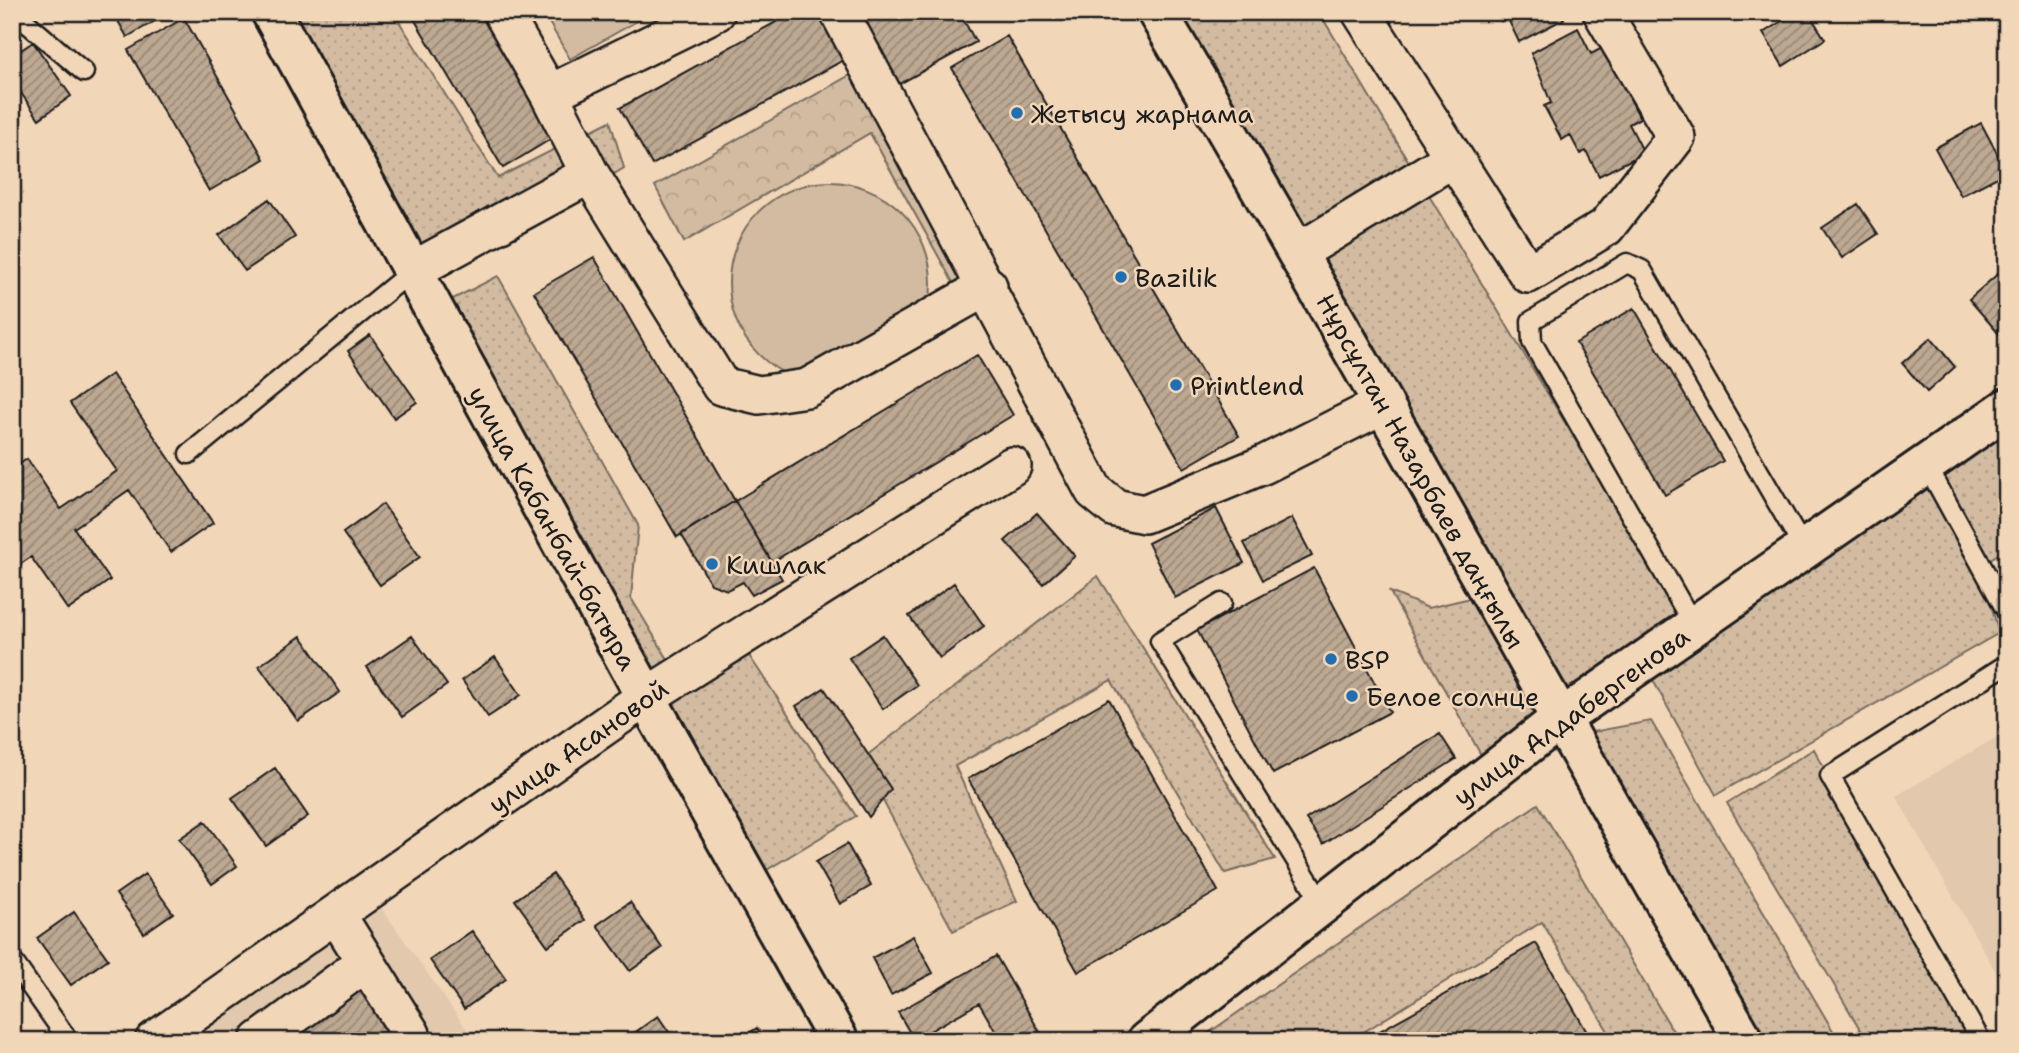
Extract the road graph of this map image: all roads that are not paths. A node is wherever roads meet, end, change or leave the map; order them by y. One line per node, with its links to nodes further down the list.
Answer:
1 (15, 12): 9 (lane)
2 (271, 12): 14 (main road, улица Кабанбай-батыра)
3 (502, 12): 10 (street)
4 (716, 12): 10 (street)
5 (839, 12): 15 (street)
6 (1157, 12): 13 (main road, Нұрсұлтан Назарбаев даңғылы)
7 (1362, 12): 11 (street)
8 (1602, 12): 11 (street)
9 (84, 72)
10 (549, 94): 12 (street)
11 (1453, 158): 13 (street)
12 (590, 174): 14 (street); 15 (street)
13 (1299, 252): 16 (main road, Нұрсұлтан Назарбаев даңғылы)
14 (412, 271): 18 (lane); 26 (main road, улица Кабанбай-батыра)
15 (988, 286): 16 (street)
16 (1384, 404): 27 (main road, Нұрсұлтан Назарбаев даңғылы)
17 (2007, 408): 19 (main road, улица Алдабергенова)
18 (189, 454)
19 (1926, 464): 21 (main road, улица Алдабергенова); 23 (lane)
20 (1012, 466): 26 (street, улица Асановой)
21 (1804, 549): 24 (main road, улица Алдабергенова); 24 (lane)
22 (1222, 603): 28 (lane)
23 (2007, 612)
24 (1694, 626): 27 (main road, улица Алдабергенова)
25 (2007, 664): 39 (lane)
26 (646, 697): 29 (street, улица Асановой); 36 (main road, улица Кабанбай-батыра)
27 (1559, 720): 28 (main road, улица Алдабергенова); 38 (main road, Нұрсұлтан Назарбаев даңғылы)
28 (1323, 904): 37 (main road, улица Алдабергенова)
29 (336, 914): 31 (street); 33 (street, улица Асановой)
30 (12, 960): 32 (lane)
31 (366, 962): 34 (street); 35 (street)
32 (69, 1041)
33 (153, 1041)
34 (259, 1041)
35 (412, 1041)
36 (839, 1041)
37 (1147, 1041)
38 (1744, 1041)
39 (1981, 1041)

